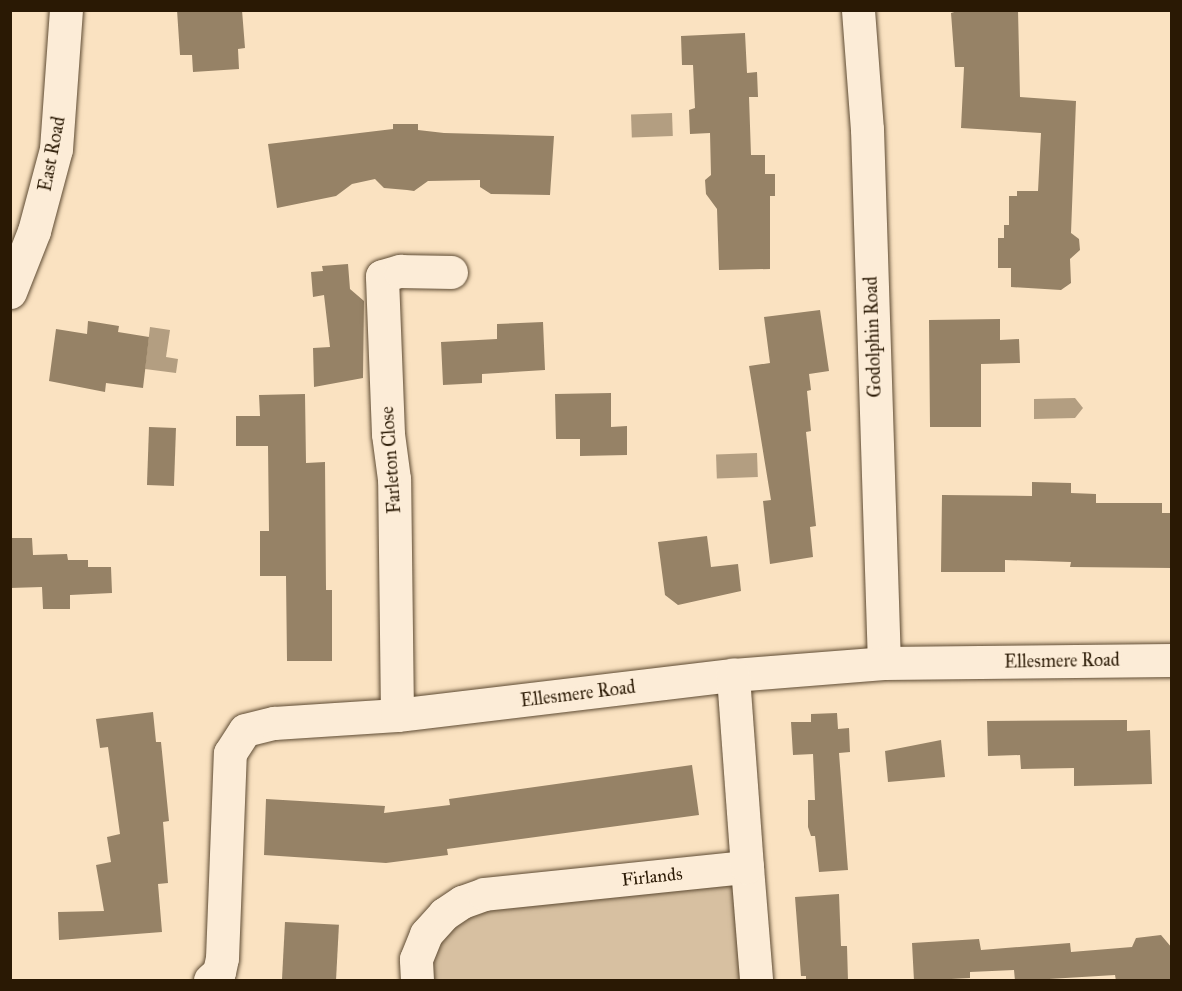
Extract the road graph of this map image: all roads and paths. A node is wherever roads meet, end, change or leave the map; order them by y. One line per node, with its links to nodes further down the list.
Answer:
1 (66, 10): 4 (street, East Road)
2 (858, 10): 6 (street, Godolphin Road)
3 (451, 272): 8 (street, Farleton Close)
4 (10, 292)
5 (1172, 660): 6 (street, Ellesmere Road)
6 (884, 663): 7 (street, Ellesmere Road)
7 (734, 675): 8 (street, Ellesmere Road); 9 (street)
8 (397, 715): 10 (street, Ellesmere Road)
9 (747, 867): 11 (street, Firlands); 12 (street)
10 (210, 981)
11 (417, 981)
12 (756, 981)

